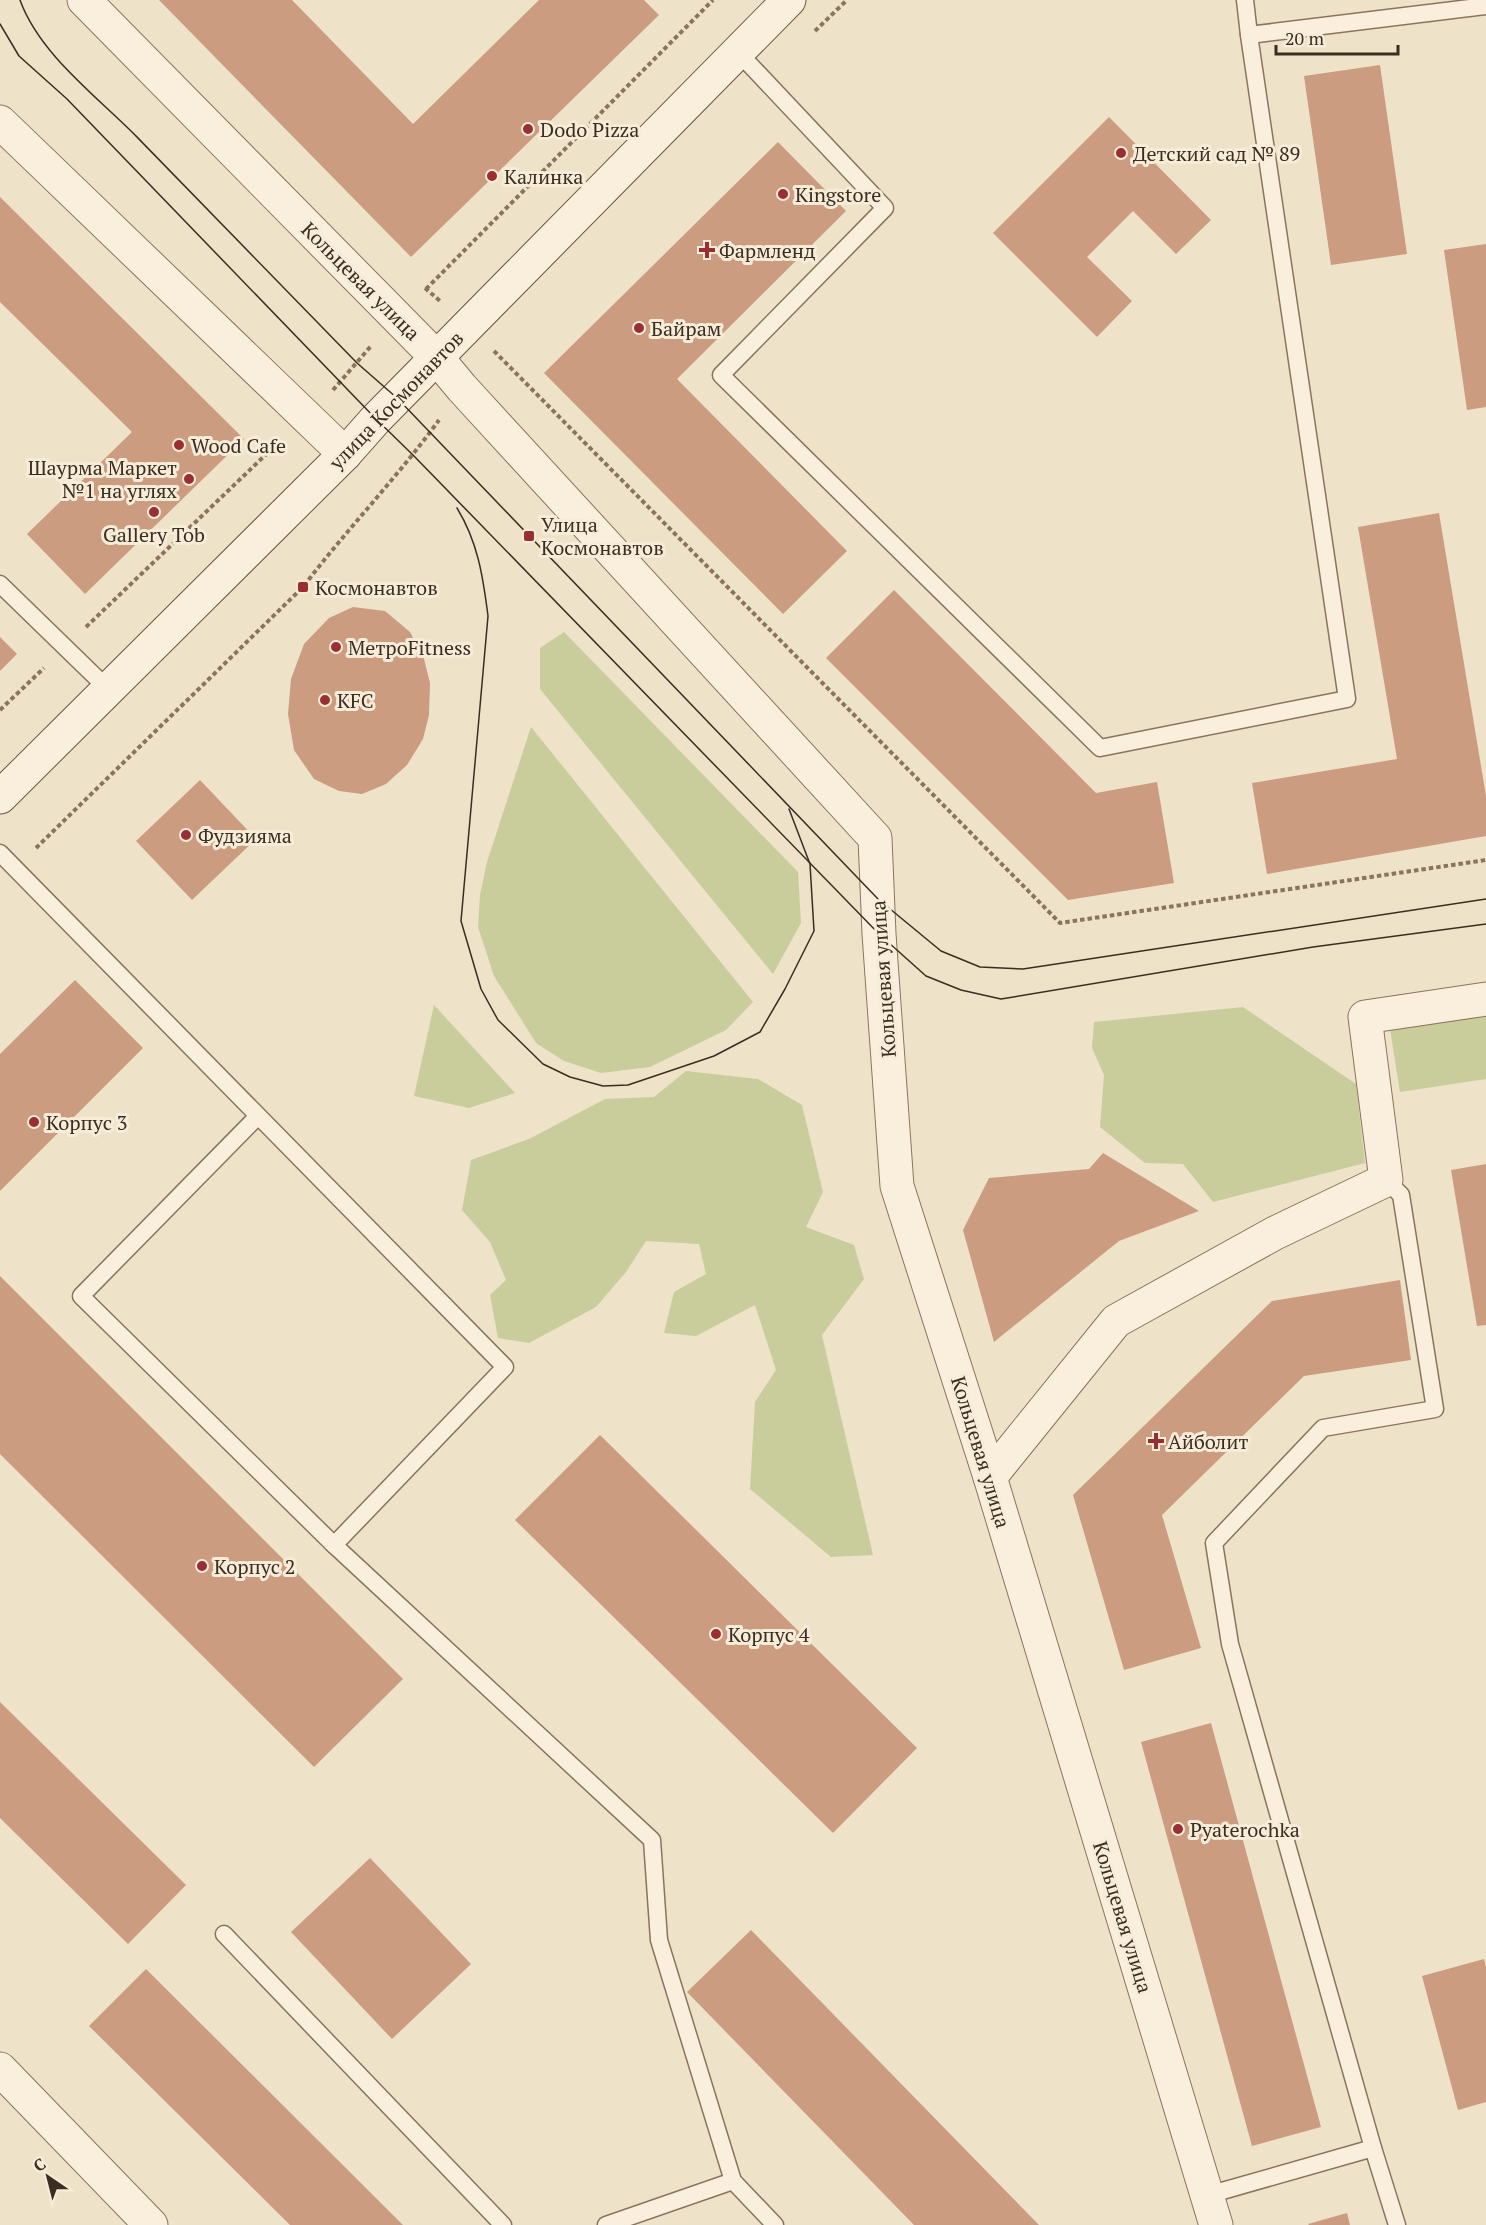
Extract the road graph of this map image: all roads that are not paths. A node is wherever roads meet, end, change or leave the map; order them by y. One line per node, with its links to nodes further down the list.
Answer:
1 (84, 0): 8 (street, Кольцевая улица)
2 (789, 0): 6 (street, улица Космонавтов)
3 (1245, 0): 5 (lane)
4 (1486, 6): 5 (lane)
5 (1249, 35): 6 (lane)
6 (738, 52): 8 (street, улица Космонавтов)
7 (0, 122): 9 (street)
8 (437, 358): 9 (street, улица Космонавтов); 17 (street, Кольцевая улица)
9 (345, 454): 11 (street, улица Космонавтов)
10 (0, 584): 11 (lane)
11 (108, 689): 12 (street, улица Космонавтов)
12 (0, 797)
13 (0, 853): 15 (lane)
14 (1486, 999): 16 (street)
15 (258, 1116): 18 (lane); 18 (lane)
16 (1386, 1179): 17 (street); 21 (lane)
17 (990, 1477): 23 (street, Кольцевая улица)
18 (334, 1545): 22 (lane)
19 (224, 1934): 25 (lane)
20 (0, 2068): 24 (street)
21 (1373, 2148): 23 (lane); 28 (lane)
22 (733, 2181): 26 (lane); 27 (lane)
23 (1212, 2210)
24 (151, 2225)
25 (503, 2225)
26 (606, 2225)
27 (775, 2225)
28 (1397, 2225)

